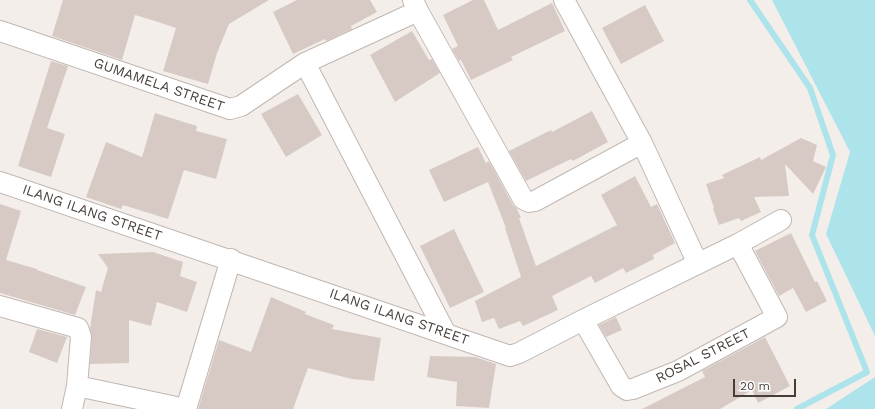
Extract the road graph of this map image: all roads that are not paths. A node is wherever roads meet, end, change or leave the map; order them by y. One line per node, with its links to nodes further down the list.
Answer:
1 (564, 0): 5 (street)
2 (416, 6): 4 (street, GUMAMELA STREET); 5 (street)
3 (0, 31): 4 (street, GUMAMELA STREET)
4 (305, 62): 13 (street)
5 (642, 143): 10 (street)
6 (0, 182): 9 (street, ILANG ILANG STREET)
7 (781, 220): 8 (street, ILANG ILANG STREET)
8 (738, 244): 10 (street, ILANG ILANG STREET); 12 (street, ROSAL STREET)
9 (231, 259): 13 (street, ILANG ILANG STREET); 16 (street)
10 (698, 264): 12 (street, ILANG ILANG STREET)
11 (0, 306): 14 (street)
12 (583, 320): 13 (street, ILANG ILANG STREET)
13 (445, 332)
14 (77, 386): 15 (street); 16 (street)
15 (72, 409)
16 (186, 409)

